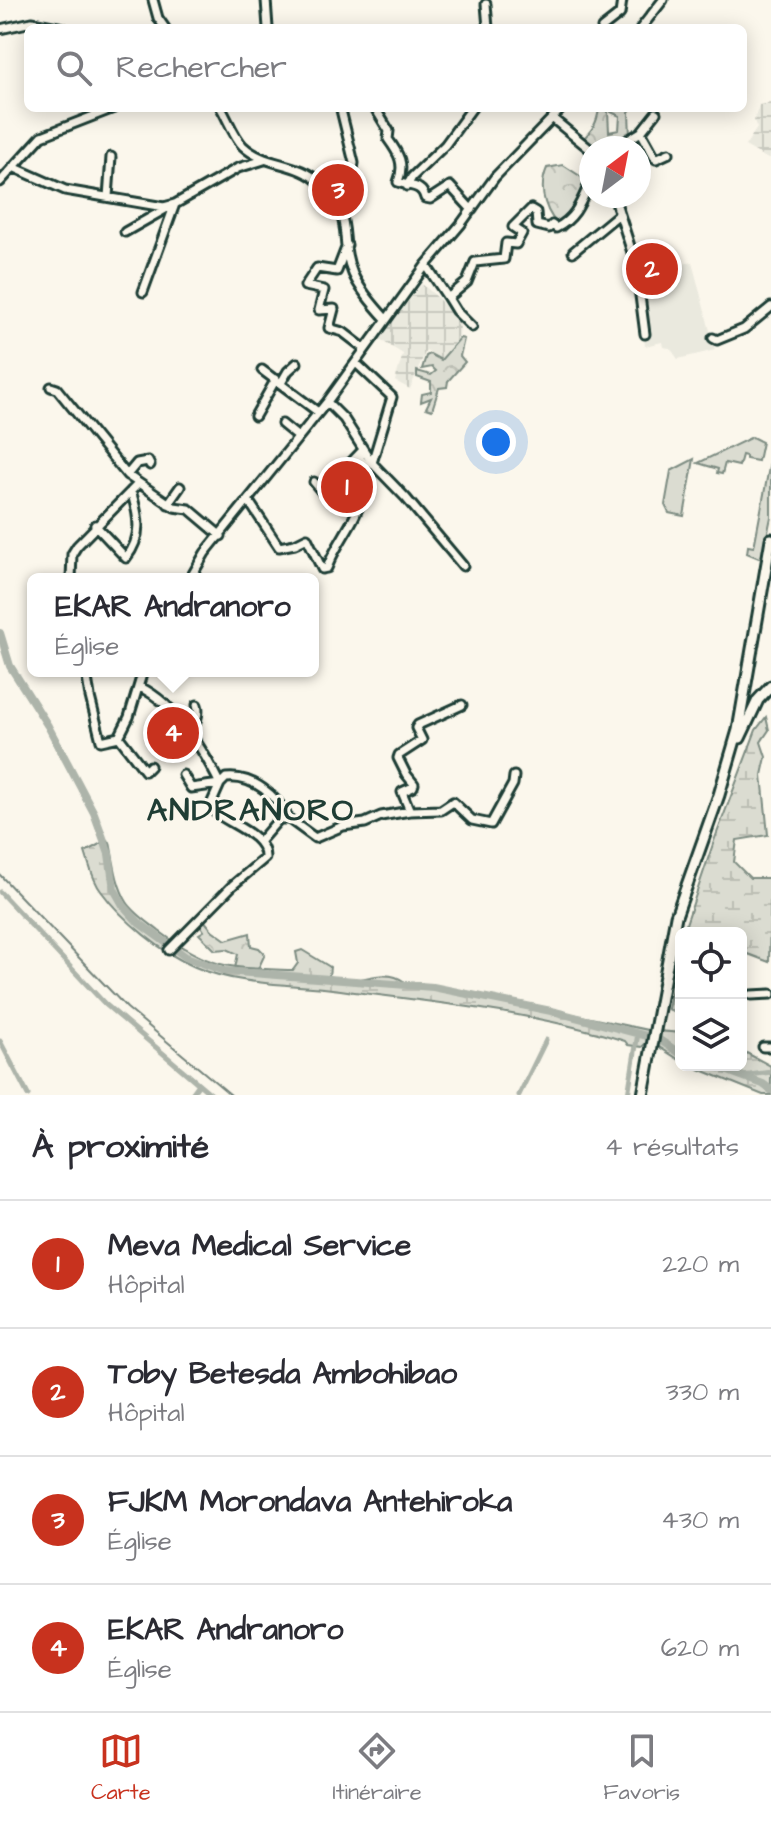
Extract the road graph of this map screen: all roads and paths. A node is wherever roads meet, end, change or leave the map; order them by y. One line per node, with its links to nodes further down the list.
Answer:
1 (153, 0): 7 (street)
2 (266, 0): 8 (street)
3 (622, 0): 10 (street)
4 (663, 0): 11 (street)
5 (486, 4): 9 (street)
6 (42, 24): 12 (street)
7 (162, 24)
8 (268, 24)
9 (488, 24)
10 (607, 24)
11 (644, 24)
12 (0, 29)
13 (104, 112): 27 (street)
14 (223, 112): 26 (street)
15 (340, 112): 29 (street)
16 (377, 112): 30 (street)
17 (469, 112): 30 (street)
18 (558, 112): 20 (street)
19 (656, 113): 21 (street)
20 (552, 118): 23 (street); 35 (street)
21 (641, 132): 22 (street); 24 (street)
22 (634, 136)
23 (579, 140)
24 (669, 153)
25 (111, 157): 31 (street)
26 (264, 160): 32 (street); 38 (street)
27 (13, 167): 28 (street); 31 (street)
28 (0, 182)
29 (358, 183)
30 (407, 186): 35 (street)
31 (108, 197): 32 (street)
32 (175, 204): 37 (street); 41 (street)
33 (579, 206): 42 (street)
34 (617, 208): 36 (street)
35 (472, 210): 40 (street)
36 (619, 214): 39 (street); 46 (street)
37 (125, 232)
38 (347, 242): 44 (street); 48 (street)
39 (573, 252)
40 (426, 265): 42 (street); 44 (street)
41 (143, 292)
42 (448, 298): 45 (street)
43 (771, 307): 47 (street)
44 (386, 319): 48 (street)
45 (472, 327)
46 (645, 334)
47 (713, 338)
48 (365, 349): 50 (street)
49 (297, 363): 52 (street)
50 (356, 363): 54 (street); 60 (street)
51 (262, 370): 52 (street)
52 (279, 381): 55 (street); 56 (street)
53 (51, 387): 63 (street)
54 (327, 402): 55 (street); 59 (street)
55 (318, 412): 58 (street)
56 (255, 416)
57 (282, 424): 58 (street)
58 (298, 437): 69 (street)
59 (363, 450): 60 (street); 62 (street); 67 (street)
60 (372, 463): 74 (street)
61 (150, 465): 63 (street)
62 (345, 470): 64 (street); 67 (street)
63 (127, 475): 65 (street)
64 (314, 482)
65 (138, 484): 68 (street); 70 (street)
66 (180, 487): 70 (street)
67 (360, 489): 69 (street)
68 (131, 491): 71 (street); 71 (street)
69 (248, 500): 72 (street)
70 (168, 504): 72 (street)
71 (95, 525): 75 (street)
72 (221, 536): 76 (street)
73 (771, 539): 85 (main road)
74 (463, 566)
75 (71, 573)
76 (196, 573)
77 (87, 677): 84 (street)
78 (142, 677): 80 (street)
79 (771, 686): 85 (main road)
80 (140, 687): 83 (street); 84 (street)
81 (197, 705): 83 (street)
82 (462, 705): 90 (street)
83 (189, 734): 89 (street)
84 (119, 737): 86 (street)
85 (730, 760): 96 (main road)
86 (150, 766)
87 (183, 775): 89 (street)
88 (514, 776): 90 (street)
89 (220, 784): 91 (street); 92 (street)
90 (410, 811): 91 (street)
91 (289, 819): 92 (street)
92 (260, 841): 93 (street)
93 (169, 950)
94 (771, 994): 95 (street)
95 (751, 995)
96 (643, 1095)

